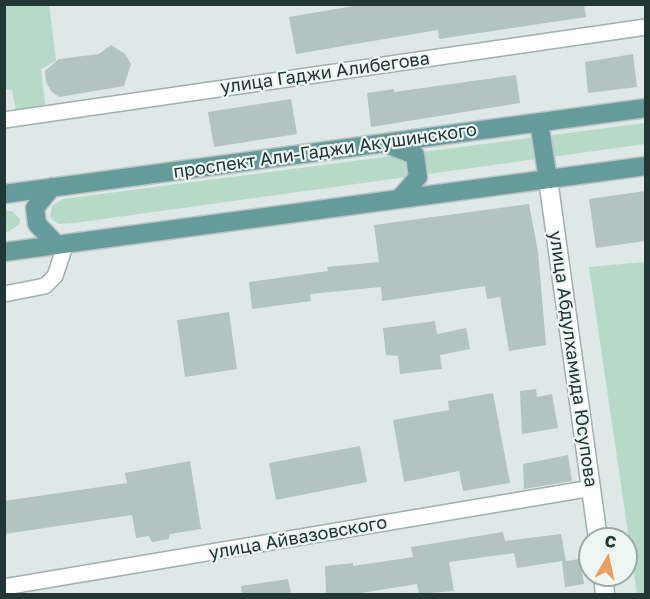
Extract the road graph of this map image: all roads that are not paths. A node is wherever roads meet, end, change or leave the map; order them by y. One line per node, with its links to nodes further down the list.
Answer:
1 (645, 27): 3 (street, улица Гаджи Алибегова)
2 (645, 108): 4 (main road, проспект Али-Гаджи Акушинского)
3 (4, 120)
4 (539, 122): 5 (main road, проспект Али-Гаджи Акушинского); 7 (main road)
5 (382, 142): 8 (main road, проспект Али-Гаджи Акушинского); 10 (main road)
6 (645, 166): 7 (main road)
7 (548, 179): 10 (main road); 14 (street, улица Абдулхамида Юсупова)
8 (52, 187): 9 (main road, проспект Али-Гаджи Акушинского); 11 (main road)
9 (4, 194)
10 (400, 198): 11 (main road)
11 (61, 244): 12 (main road); 13 (street)
12 (4, 252)
13 (4, 294)
14 (592, 488): 15 (street, улица Абдулхамида Юсупова); 16 (street, улица Айвазовского)
15 (597, 527)
16 (4, 587)

